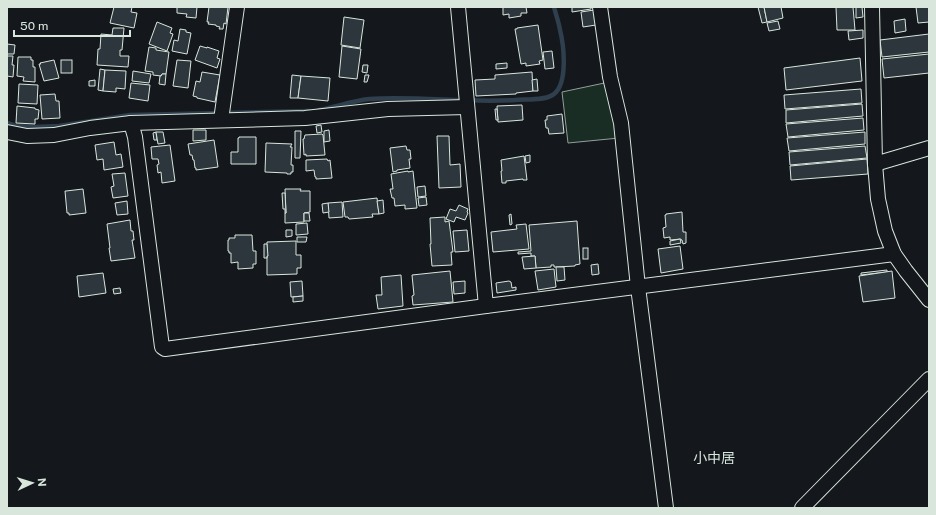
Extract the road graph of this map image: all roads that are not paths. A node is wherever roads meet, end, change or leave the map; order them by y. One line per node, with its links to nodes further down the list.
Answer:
1 (237, 7): 6 (street)
2 (458, 7): 5 (street)
3 (600, 7): 12 (street)
4 (872, 7): 10 (street)
5 (467, 108): 6 (street); 14 (street)
6 (221, 120): 7 (street)
7 (131, 123): 8 (street); 14 (street)
8 (7, 132)
9 (929, 148): 10 (street)
10 (875, 164): 11 (street)
11 (894, 254): 12 (street); 13 (street)
12 (638, 287): 14 (street); 16 (street)
13 (929, 300)
14 (486, 306)
15 (929, 379): 17 (street)
16 (666, 508)
17 (802, 508)

